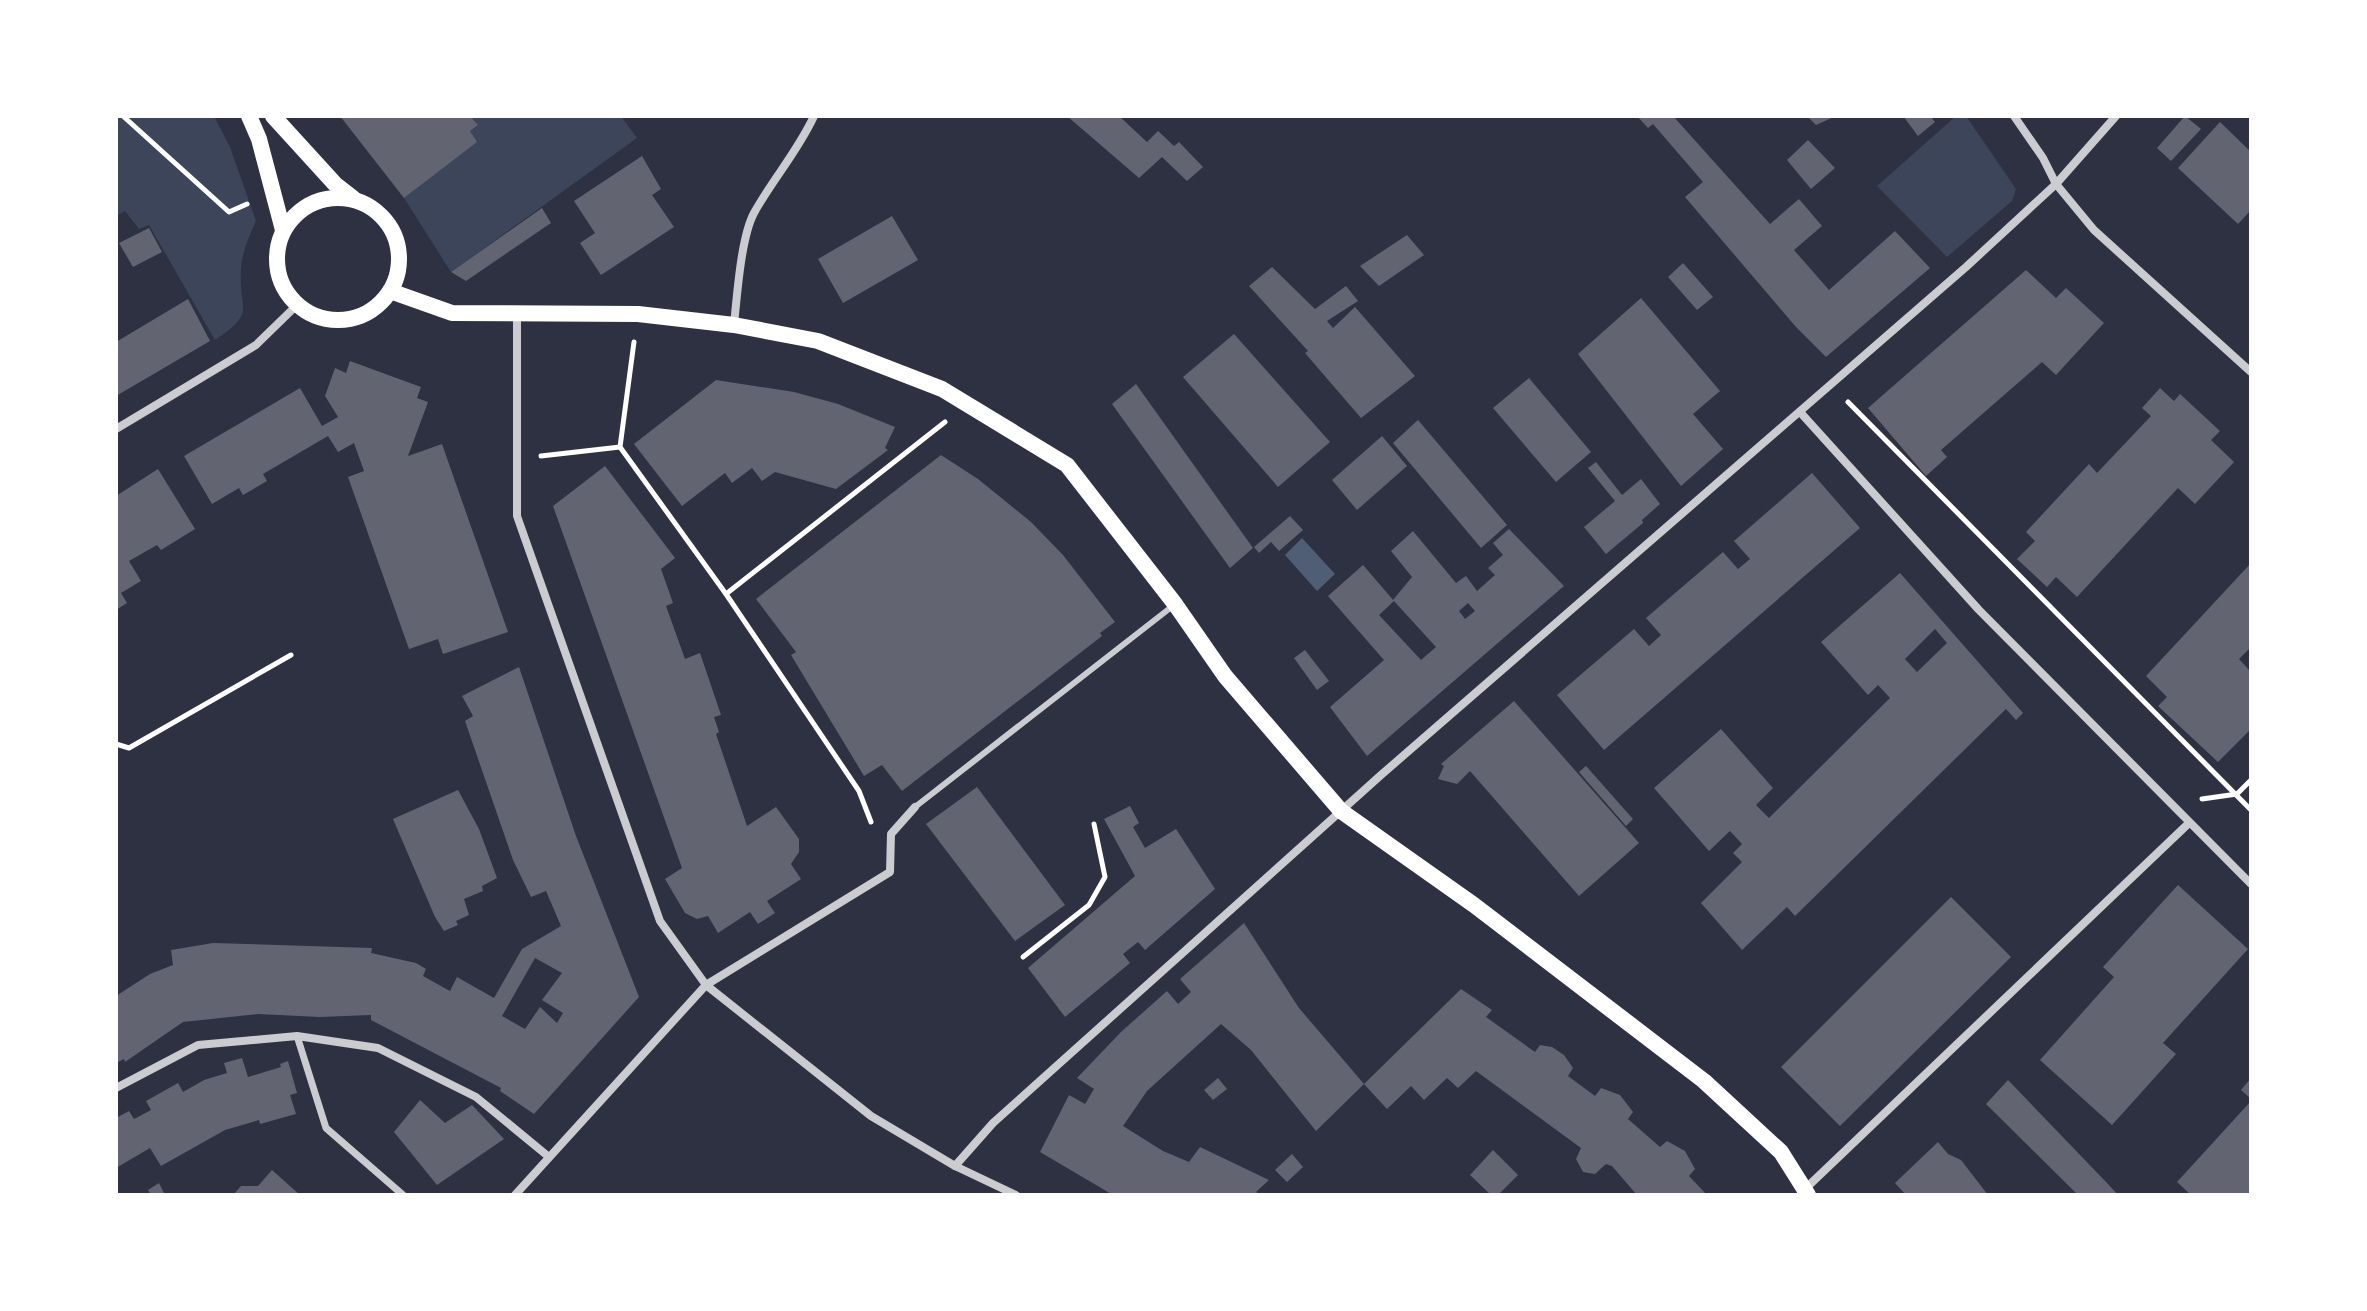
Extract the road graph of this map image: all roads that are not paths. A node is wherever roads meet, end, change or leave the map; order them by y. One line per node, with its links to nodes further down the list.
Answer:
1 (249, 116): 8 (main road)
2 (273, 116): 7 (main road)
3 (814, 116): 12 (street)
4 (2014, 116): 6 (street)
5 (2116, 116): 6 (street)
6 (2056, 184): 13 (street); 14 (street)
7 (354, 199): 8 (main road); 9 (main road)
8 (283, 230): 10 (main road)
9 (390, 291): 10 (main road); 11 (main road)
10 (297, 305): 15 (street)
11 (517, 313): 12 (main road); 21 (street)
12 (734, 325): 16 (main road)
13 (2251, 372)
14 (1800, 412): 18 (street); 19 (street)
15 (116, 429)
16 (1175, 604): 17 (lane); 18 (main road)
17 (915, 807): 21 (street)
18 (1341, 811): 25 (street); 26 (main road)
19 (2189, 823): 20 (street); 26 (street)
20 (2251, 884)
21 (706, 985): 24 (street); 25 (street)
22 (297, 1036): 23 (street); 24 (street); 27 (street)
23 (116, 1088)
24 (549, 1157): 28 (street)
25 (955, 1166): 29 (street)
26 (1806, 1192)
27 (403, 1195)
28 (515, 1195)
29 (1016, 1195)

